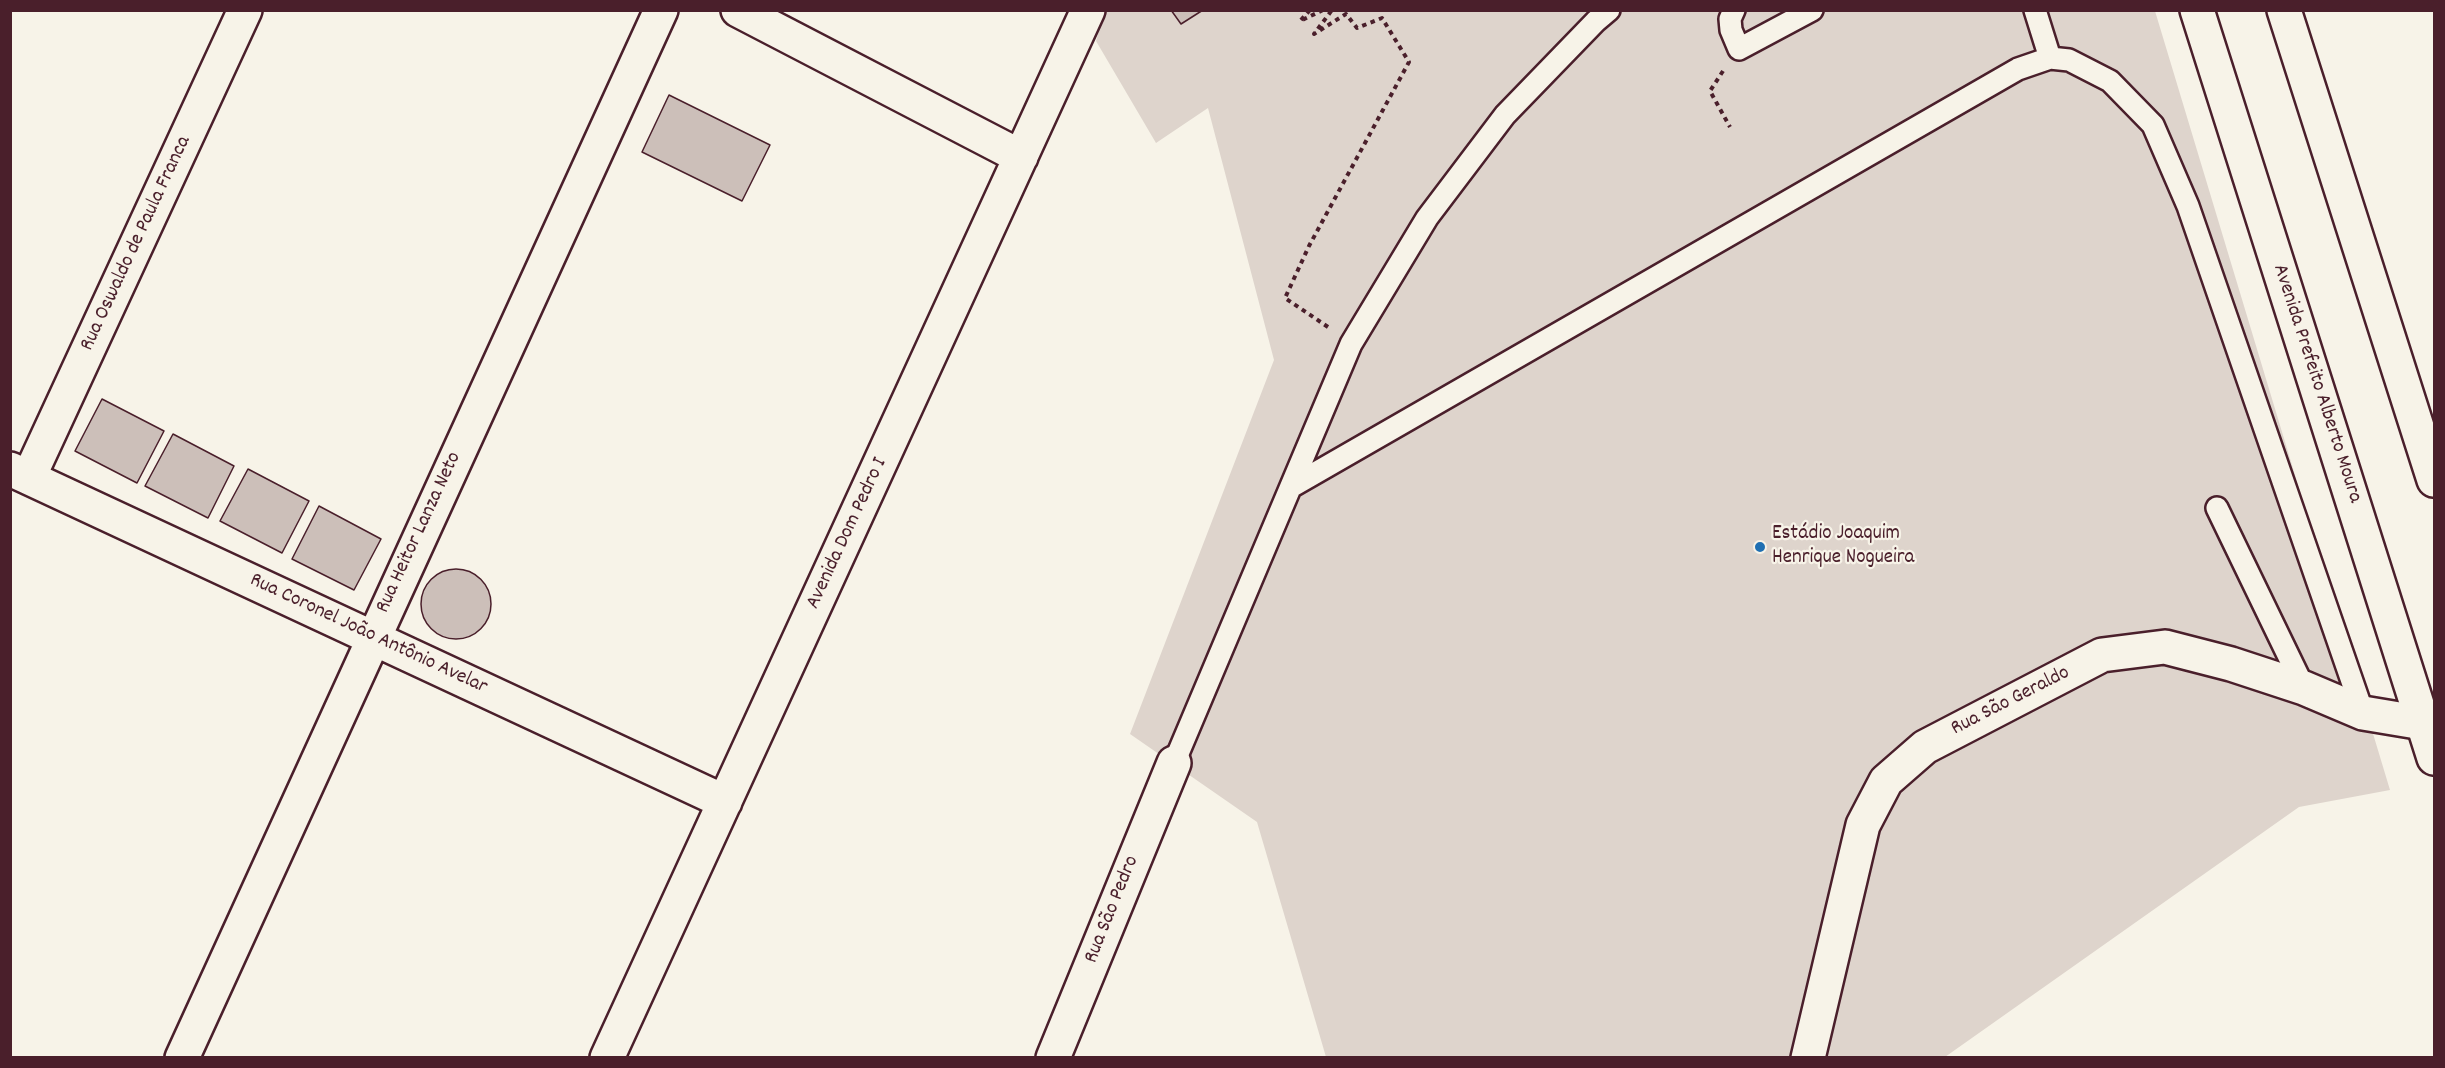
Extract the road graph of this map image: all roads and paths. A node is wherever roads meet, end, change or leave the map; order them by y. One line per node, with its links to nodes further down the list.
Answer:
1 (245, 10): 19 (main road, Rua Oswaldo de Paula Franca)
2 (661, 10): 23 (main road, Rua Heitor Lanza Neto)
3 (738, 10): 17 (main road)
4 (1088, 10): 17 (main road, Avenida Dom Pedro I)
5 (1310, 10): 6 (path)
6 (1323, 10)
7 (1332, 10): 18 (path)
8 (1609, 10): 18 (lane)
9 (1734, 10): 14 (lane)
10 (1812, 10): 14 (lane)
11 (2035, 10): 15 (lane)
12 (2197, 10): 26 (main road, Avenida Prefeito Alberto Moura)
13 (2284, 10): 20 (main road)
14 (1739, 49): 16 (path)
15 (2050, 58): 21 (lane); 25 (lane)
16 (1730, 127)
17 (1021, 157): 29 (main road, Avenida Dom Pedro I)
18 (1351, 344): 21 (lane)
19 (20, 473): 23 (main road, Rua Coronel João Antônio Avelar)
20 (2434, 480)
21 (1291, 487): 28 (lane)
22 (2217, 508): 24 (lane)
23 (372, 637): 29 (main road, Rua Coronel João Antônio Avelar); 30 (main road, Rua Heitor Lanza Neto)
24 (2304, 688): 25 (main road, Rua São Geraldo); 33 (main road, Rua São Geraldo)
25 (2363, 713): 26 (main road, Rua São Geraldo)
26 (2429, 723): 27 (main road, Avenida Prefeito Alberto Moura)
27 (2434, 758)
28 (1174, 763): 32 (main road, Rua São Pedro)
29 (725, 802): 31 (main road, Avenida Dom Pedro I)
30 (182, 1058)
31 (607, 1058)
32 (1053, 1058)
33 (1808, 1058)

